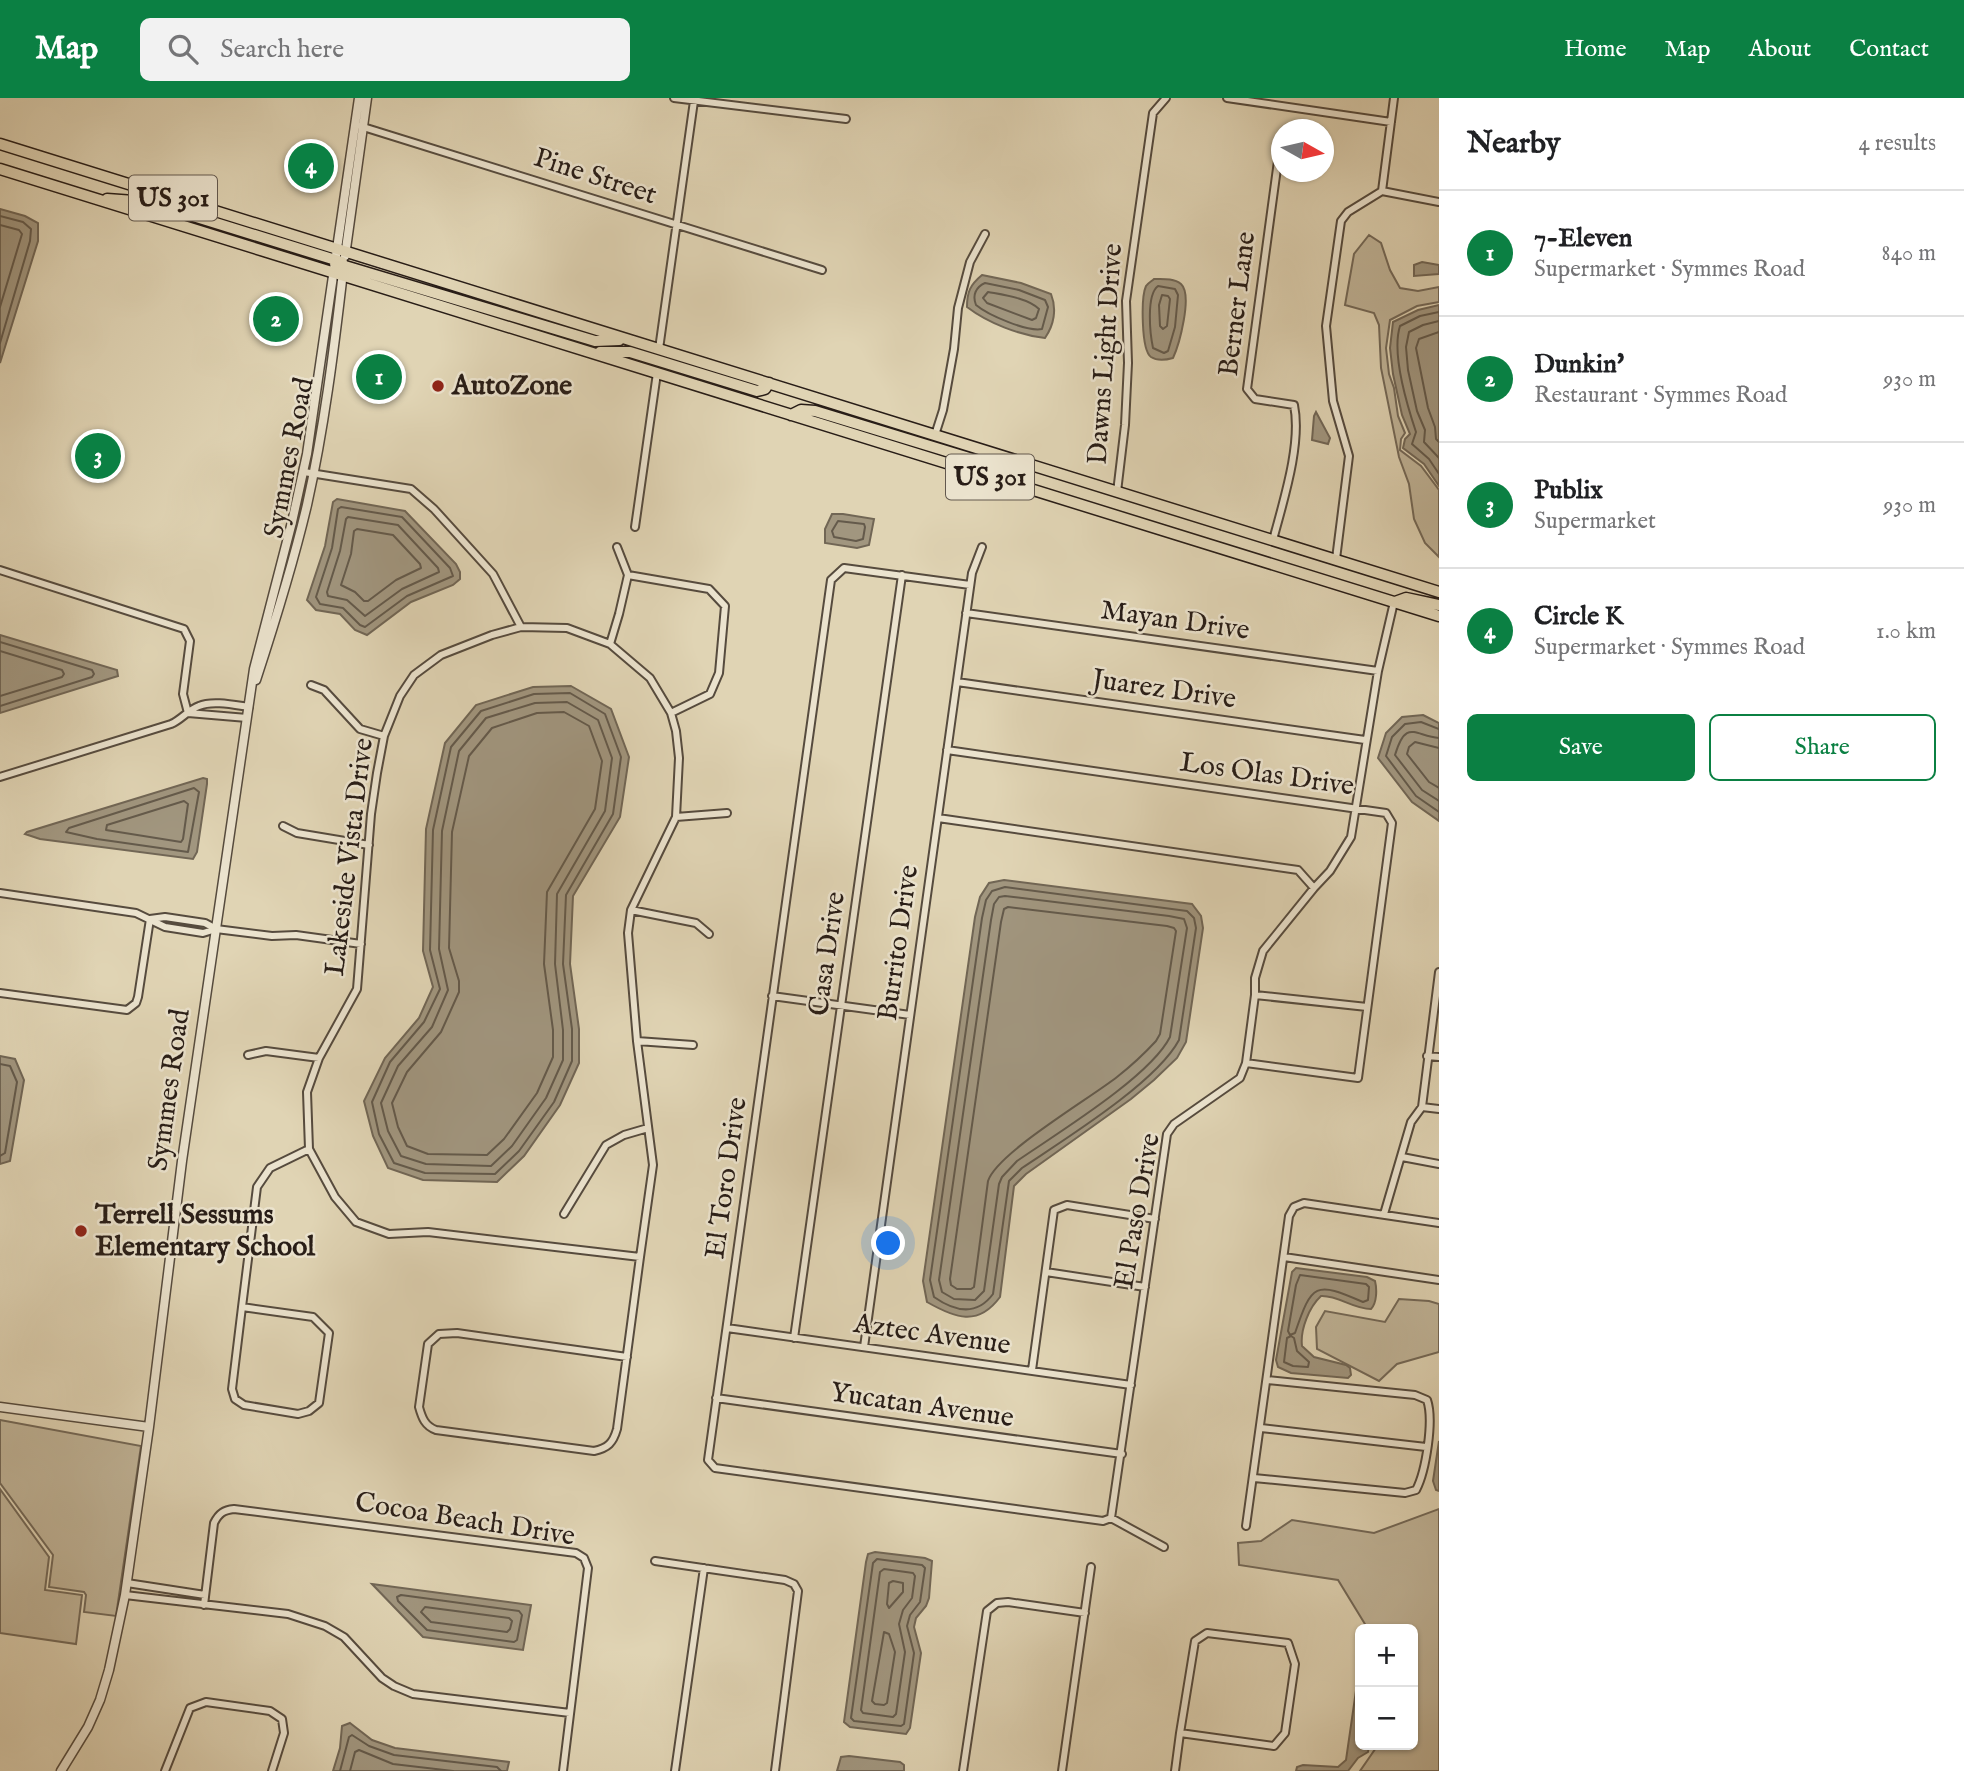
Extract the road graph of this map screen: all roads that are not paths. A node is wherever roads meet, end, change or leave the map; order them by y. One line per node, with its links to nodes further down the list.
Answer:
1 (359, 98): 10 (street, Symmes Road)
2 (367, 98): 10 (street, Symmes Road)
3 (674, 98): 7 (street)
4 (1166, 98): 29 (street, Dawns Light Drive)
5 (1227, 98): 9 (street)
6 (1394, 98): 9 (street)
7 (694, 101): 8 (street); 16 (street)
8 (846, 119)
9 (1391, 122): 14 (street)
10 (359, 126): 16 (street, Pine Street); 18 (street, Symmes Road)
11 (0, 144): 18 (main road, US 301)
12 (0, 169): 18 (main road, US 301)
13 (1275, 182): 31 (street, Berner Lane)
14 (1382, 191): 15 (street); 34 (street)
15 (1439, 202)
16 (676, 225): 19 (street, Pine Street); 20 (street)
17 (985, 234): 25 (street)
18 (340, 262): 20 (main road, US 301); 21 (main road, US 301); 27 (street, Symmes Road); 28 (street, Symmes Road)
19 (822, 270)
20 (659, 349): 23 (main road, US 301)
21 (586, 351): 22 (main road, US 301); 23 (main road)
22 (657, 373): 24 (main road, US 301); 30 (street)
23 (769, 383): 25 (main road, US 301)
24 (791, 415): 26 (main road); 40 (main road, US 301)
25 (935, 435): 26 (main road, US 301)
26 (1026, 464): 29 (main road, US 301)
27 (304, 472): 28 (street); 49 (street, Symmes Road)
28 (313, 474): 44 (street); 49 (street, Symmes Road)
29 (1117, 492): 31 (main road, US 301)
30 (635, 527)
31 (1273, 540): 34 (main road, US 301)
32 (617, 547): 36 (street)
33 (982, 547): 38 (street, Burrito Drive)
34 (1336, 559): 39 (main road, US 301)
35 (0, 570): 51 (street)
36 (628, 575): 45 (street); 52 (street)
37 (902, 575): 38 (street, El Toro Drive); 74 (street, El Toro Drive); 76 (street, Casa Drive)
38 (970, 585): 42 (street, Burrito Drive)
39 (1439, 592)
40 (1394, 602): 41 (main road); 43 (main road, US 301); 46 (street)
41 (1439, 605)
42 (967, 613): 46 (street, Mayan Drive); 47 (street, Burrito Drive)
43 (1439, 616)
44 (521, 627): 45 (street, Lakeside Vista Drive); 54 (street, Lakeside Vista Drive)
45 (610, 644): 52 (street, Lakeside Vista Drive)
46 (1378, 671): 55 (street)
47 (957, 682): 55 (street, Juarez Drive); 56 (street, Burrito Drive)
48 (311, 685): 54 (street)
49 (251, 696): 50 (street, Symmes Road)
50 (249, 707): 51 (street); 53 (street, Symmes Road)
51 (188, 713): 53 (street); 57 (street)
52 (671, 713): 60 (street, Lakeside Vista Drive)
53 (247, 718): 68 (street, Symmes Road)
54 (384, 736): 63 (street, Lakeside Vista Drive)
55 (1366, 740): 58 (street)
56 (947, 750): 58 (street, Los Olas Drive); 61 (street, Burrito Drive)
57 (0, 777)
58 (1355, 809): 64 (street); 77 (street, Los Olas Drive)
59 (727, 813): 60 (street)
60 (676, 817): 66 (street, Lakeside Vista Drive)
61 (938, 818): 64 (street); 78 (street, Burrito Drive)
62 (283, 826): 63 (street)
63 (369, 845): 70 (street, Lakeside Vista Drive)
64 (1314, 888): 73 (street)
65 (0, 893): 67 (street)
66 (631, 910): 69 (street); 79 (street, Lakeside Vista Drive)
67 (150, 919): 68 (street); 68 (street); 72 (street)
68 (216, 929): 70 (street); 111 (street, Symmes Road)
69 (709, 934)
70 (361, 944): 84 (street, Lakeside Vista Drive)
71 (1439, 972): 75 (street)
72 (0, 993)
73 (1255, 995): 77 (street); 85 (street)
74 (772, 996): 76 (street); 102 (street, El Toro Drive)
75 (1437, 1004): 82 (street)
76 (842, 1005): 78 (street); 103 (street, Casa Drive)
77 (1367, 1007): 85 (street)
78 (910, 1015): 104 (street, Burrito Drive)
79 (637, 1041): 80 (street); 88 (street, Lakeside Vista Drive)
80 (693, 1045)
81 (248, 1055): 84 (street)
82 (1427, 1056): 83 (street); 86 (street)
83 (1439, 1057)
84 (319, 1058): 89 (street, Lakeside Vista Drive)
85 (1246, 1063): 94 (street, El Paso Drive)
86 (1422, 1107): 87 (street); 90 (street)
87 (1439, 1109)
88 (648, 1128): 92 (street); 96 (street, Lakeside Vista Drive)
89 (309, 1149): 96 (street, Lakeside Vista Drive); 101 (street)
90 (1402, 1157): 91 (street); 93 (street)
91 (1439, 1164)
92 (564, 1214)
93 (1384, 1214): 95 (street); 97 (street)
94 (1154, 1219): 98 (street); 100 (street, El Paso Drive)
95 (1439, 1223)
96 (640, 1257): 105 (street, Lakeside Vista Drive)
97 (1284, 1257): 99 (street); 107 (street)
98 (1046, 1272): 100 (street); 106 (street)
99 (1439, 1280)
100 (1145, 1287): 108 (street, El Paso Drive)
101 (243, 1307): 101 (street)
102 (727, 1328): 103 (street, Aztec Avenue); 109 (street, El Toro Drive)
103 (794, 1338): 104 (street, Aztec Avenue)
104 (864, 1347): 106 (street, Aztec Avenue)
105 (627, 1357): 105 (street, Lakeside Vista Drive)
106 (1032, 1370): 108 (street, Aztec Avenue)
107 (1267, 1380): 112 (street); 113 (street)
108 (1131, 1385): 114 (street, El Paso Drive)
109 (716, 1398): 114 (street, Yucatan Avenue); 116 (street, El Toro Drive)
110 (0, 1407): 111 (street)
111 (149, 1427): 122 (street, Symmes Road)
112 (1261, 1428): 113 (street); 115 (street)
113 (1426, 1447): 115 (street)
114 (1122, 1454): 116 (street, El Paso Drive)
115 (1254, 1478): 117 (street)
116 (1111, 1518): 118 (street, El Toro Drive)
117 (1246, 1526)
118 (1164, 1547)
119 (655, 1561): 121 (street)
120 (1091, 1567): 128 (street)
121 (704, 1569): 135 (street); 136 (street)
122 (127, 1583): 123 (street); 124 (street, Symmes Road)
123 (176, 1589): 125 (street); 126 (street)
124 (125, 1595): 126 (street); 131 (street, Symmes Road)
125 (205, 1595): 127 (street, Cocoa Beach Drive); 129 (street, Cocoa Beach Drive)
126 (174, 1601): 127 (street)
127 (204, 1605): 129 (street)
128 (1085, 1613): 137 (street); 138 (street)
129 (570, 1713): 134 (street, Cocoa Beach Drive)
130 (1180, 1733): 130 (street); 139 (street)
131 (61, 1771)
132 (165, 1771): 133 (street)
133 (272, 1771)
134 (563, 1771)
135 (675, 1771)
136 (775, 1771)
137 (963, 1771)
138 (1062, 1771)
139 (1175, 1771)

